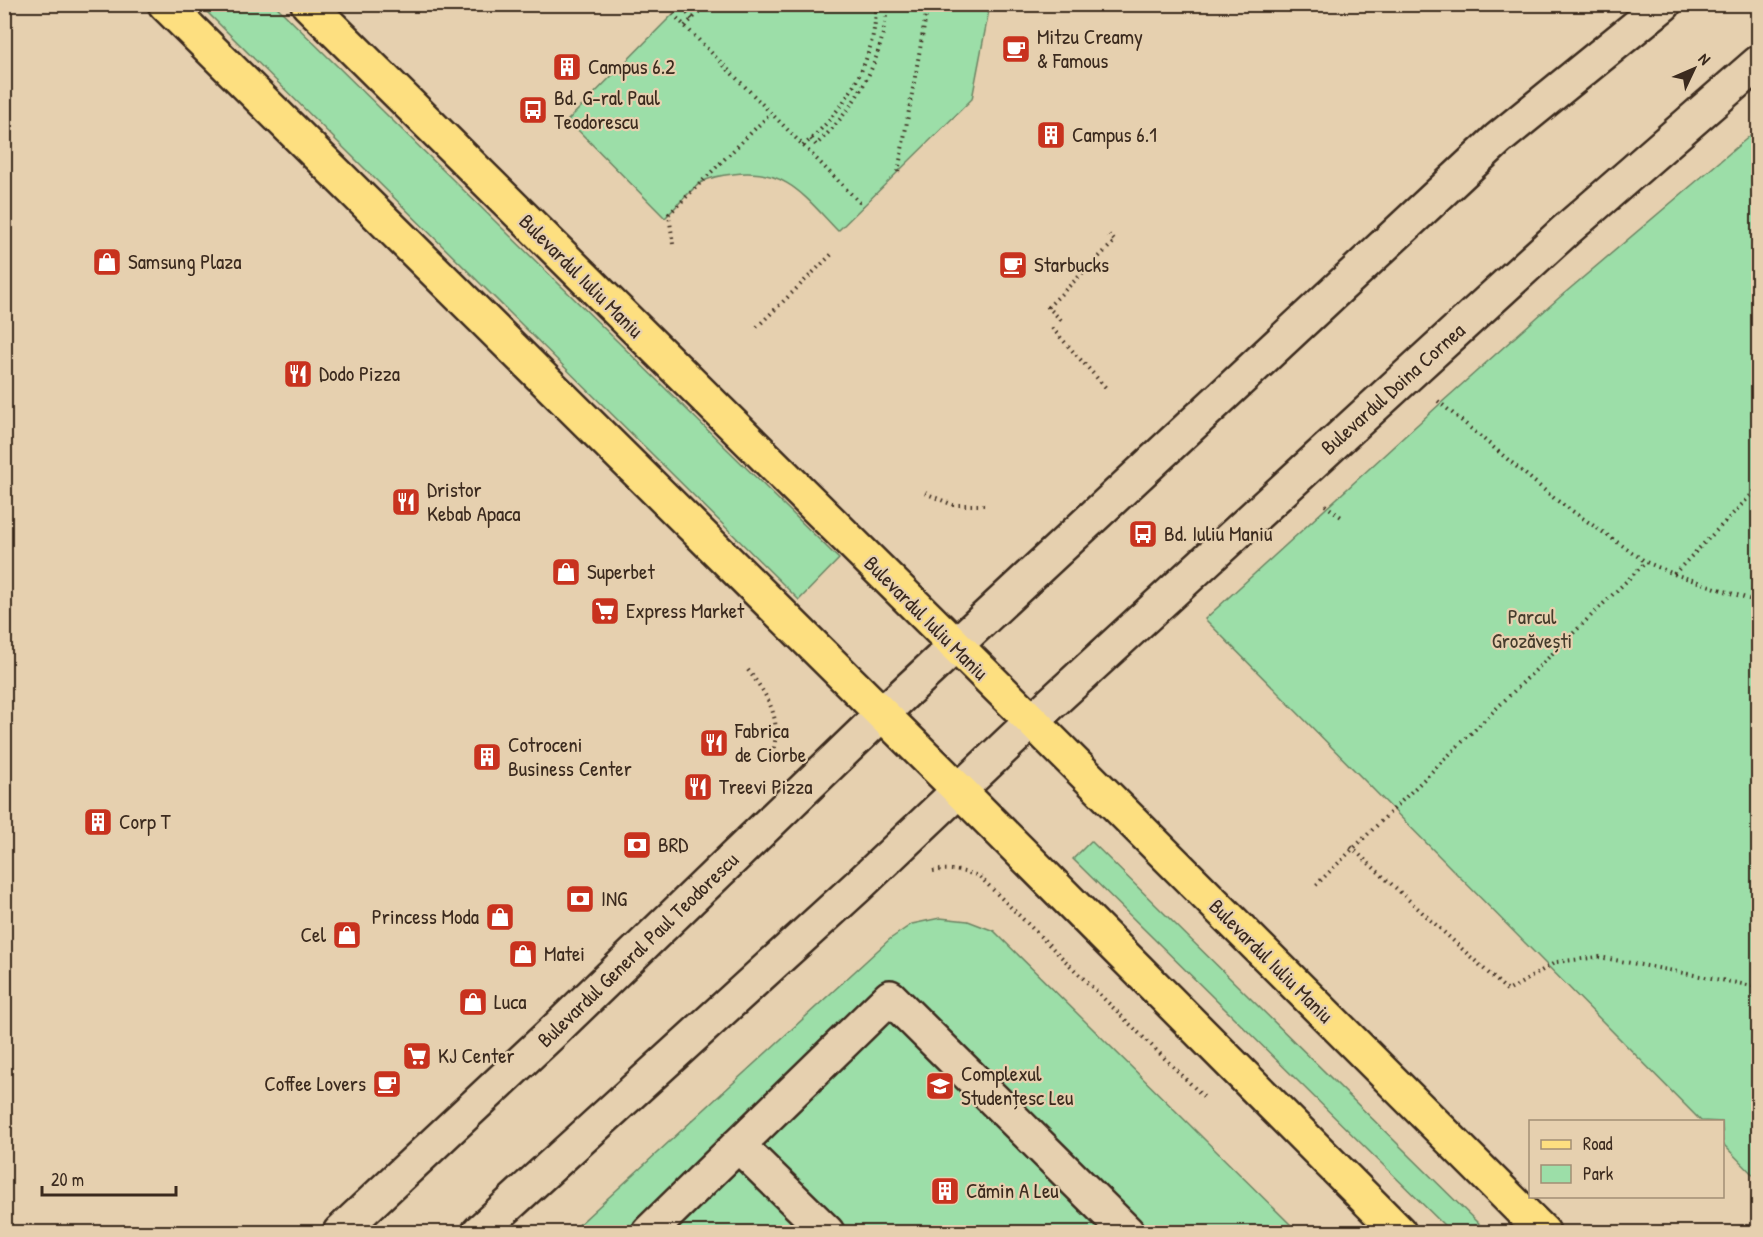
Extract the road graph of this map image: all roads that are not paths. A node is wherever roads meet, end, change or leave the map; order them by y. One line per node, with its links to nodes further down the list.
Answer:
1 (165, 4): 6 (main road)
2 (308, 4): 5 (main road, Bulevardul Iuliu Maniu)
3 (1664, 4): 5 (main road)
4 (1758, 63): 7 (main road, Bulevardul Doina Cornea)
5 (955, 646): 6 (main road, Bulevardul General Paul Teodorescu); 7 (main road, Bulevardul Iuliu Maniu)
6 (881, 715): 8 (main road); 10 (main road, Bulevardul General Paul Teodorescu)
7 (1032, 722): 8 (main road, Bulevardul Doina Cornea); 16 (main road, Bulevardul Iuliu Maniu)
8 (959, 790): 11 (main road); 15 (main road)
9 (738, 1145): 12 (main road); 13 (main road); 14 (main road)
10 (340, 1233)
11 (479, 1233)
12 (649, 1233)
13 (827, 1233)
14 (1127, 1233)
15 (1399, 1233)
16 (1543, 1233)

